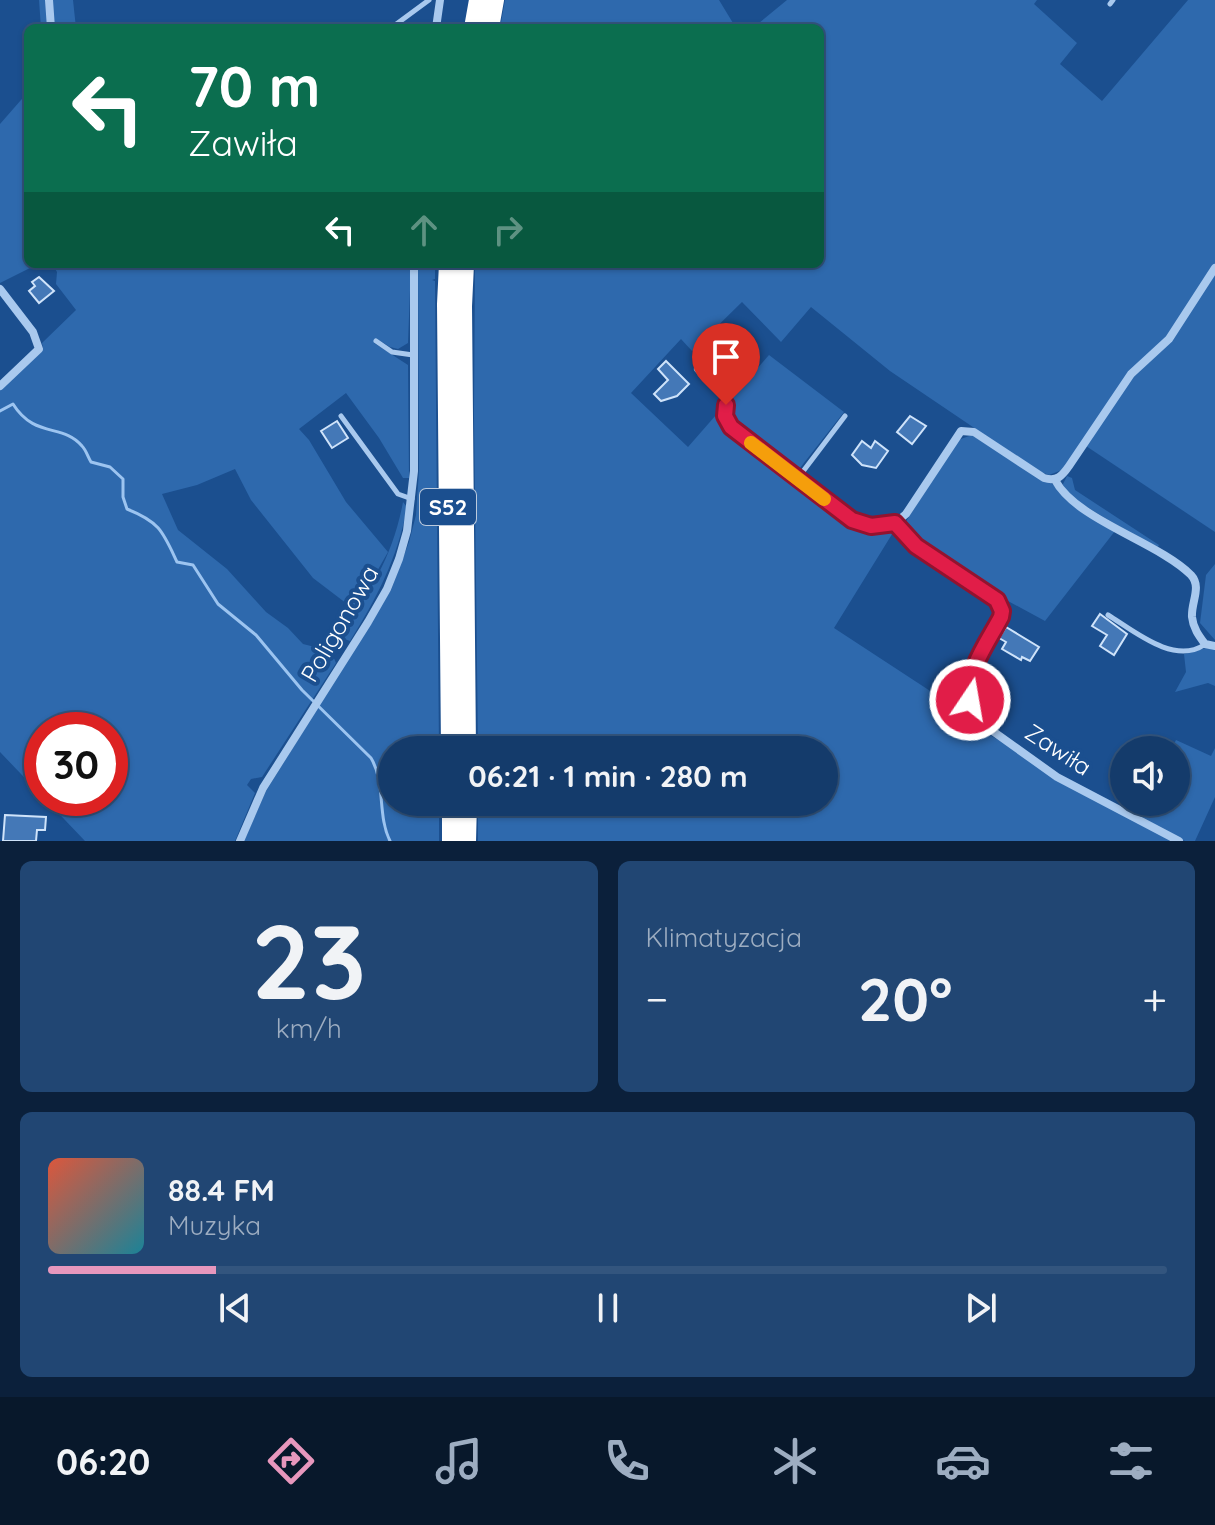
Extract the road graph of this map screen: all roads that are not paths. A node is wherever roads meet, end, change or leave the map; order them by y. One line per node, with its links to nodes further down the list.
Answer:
1 (49, 0): 6 (street)
2 (429, 0): 7 (lane)
3 (440, 0): 8 (street)
4 (478, 0): 9 (highway)
5 (495, 0): 10 (highway)
6 (51, 24)
7 (396, 24)
8 (437, 24)
9 (474, 24)
10 (491, 24)
11 (414, 268): 17 (street, Poligonowa)
12 (448, 268): 28 (highway, S52)
13 (465, 268): 29 (highway, S52)
14 (1215, 268): 23 (street)
15 (0, 289): 19 (street)
16 (376, 341): 17 (lane)
17 (413, 355): 24 (street, Poligonowa)
18 (698, 369): 22 (street)
19 (0, 386)
20 (341, 416): 24 (lane)
21 (845, 416): 22 (lane)
22 (798, 479): 25 (street)
23 (1055, 480): 25 (street); 27 (street)
24 (413, 499): 32 (street, Poligonowa)
25 (895, 523): 35 (street, Zawiła)
26 (1108, 615): 27 (lane)
27 (1210, 645)
28 (450, 736)
29 (467, 736)
30 (451, 816): 33 (highway)
31 (468, 816): 34 (highway)
32 (240, 841)
33 (451, 841)
34 (467, 841)
35 (1179, 841)

